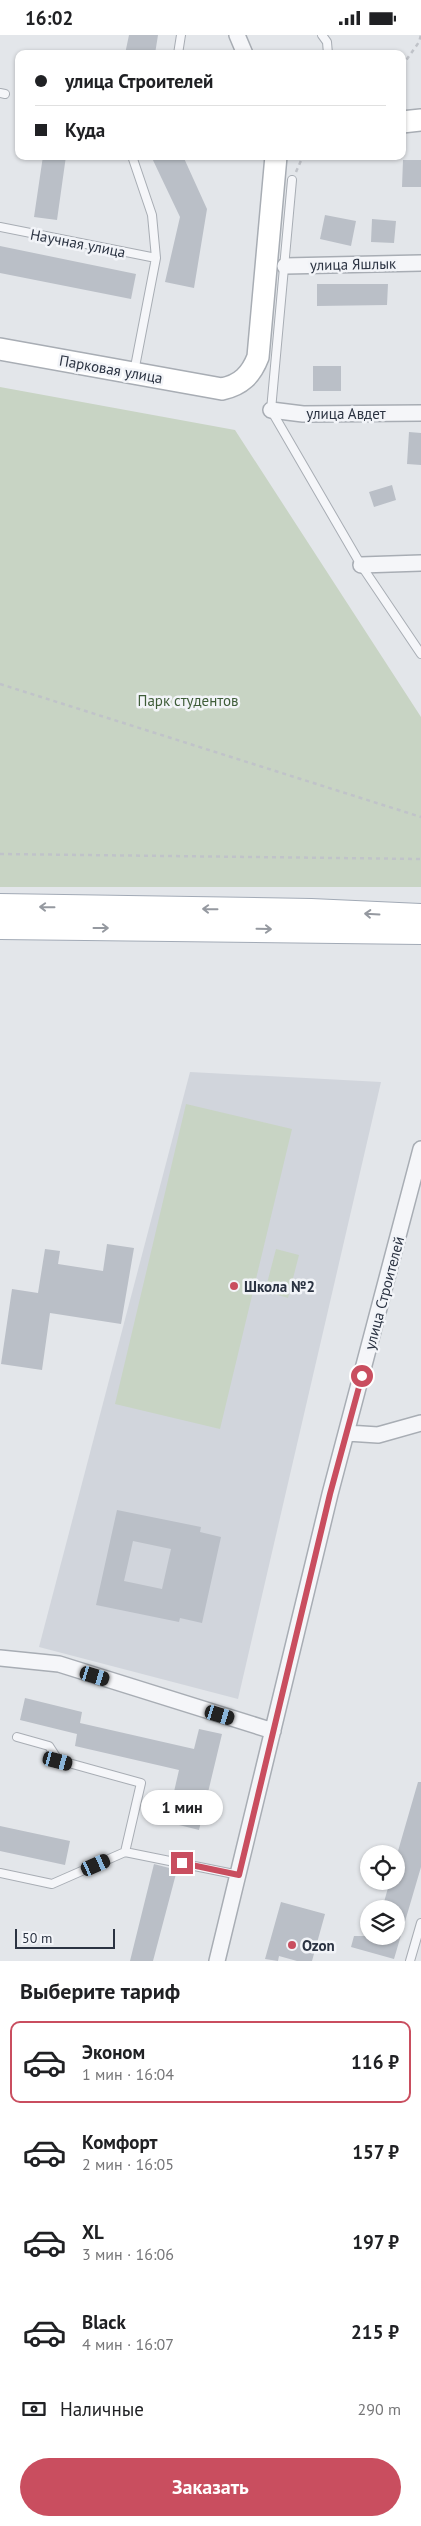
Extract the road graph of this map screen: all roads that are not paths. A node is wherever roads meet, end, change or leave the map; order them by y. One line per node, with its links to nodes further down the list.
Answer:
1 (181, 35): 4 (lane)
2 (237, 35): 5 (street)
3 (322, 35): 6 (lane)
4 (179, 50)
5 (243, 50)
6 (328, 50)
7 (421, 120): 8 (street)
8 (406, 122)
9 (133, 160): 13 (lane)
10 (276, 160): 17 (street, Парковая улица)
11 (292, 180): 15 (lane)
12 (0, 227): 13 (lane, Научная улица)
13 (156, 258): 17 (lane)
14 (421, 263): 15 (street, улица Яшлык)
15 (285, 265): 18 (lane)
16 (0, 349): 17 (street, Парковая улица)
17 (133, 374)
18 (271, 410): 19 (street, улица Авдет); 21 (lane)
19 (421, 413)
20 (421, 563): 21 (street)
21 (361, 565): 22 (lane)
22 (421, 654)
23 (0, 906): 24 (main road, one-way to 23)
24 (421, 916)
25 (0, 927): 26 (main road, one-way to 26)
26 (389, 932): 27 (main road); 28 (street)
27 (421, 932)
28 (421, 943)
29 (421, 1149): 31 (street, улица Строителей)
30 (421, 1423): 31 (street)
31 (347, 1433): 33 (street, улица Строителей)
32 (0, 1658): 33 (street)
33 (273, 1731): 37 (street, улица Строителей)
34 (17, 1737): 35 (lane)
35 (126, 1852): 36 (lane); 37 (lane)
36 (0, 1873)
37 (239, 1875): 39 (street, улица Строителей)
38 (421, 1923): 40 (lane)
39 (217, 1961)
40 (410, 1961)

